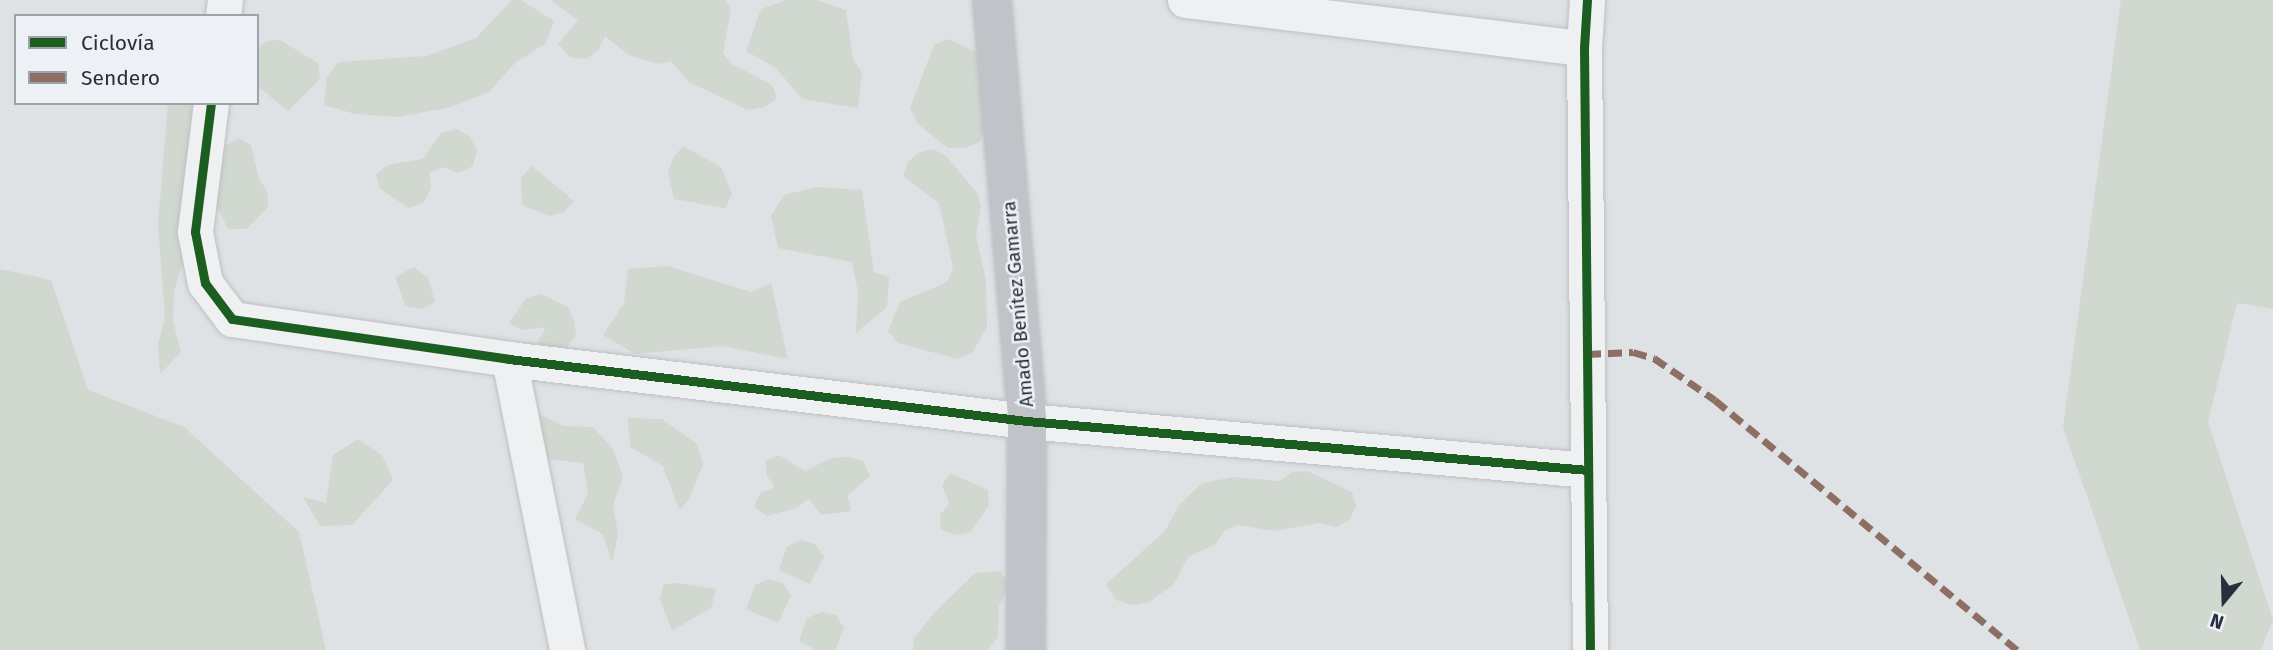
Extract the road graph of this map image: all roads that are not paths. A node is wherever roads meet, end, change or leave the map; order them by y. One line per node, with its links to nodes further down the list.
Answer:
1 (992, 0): 7 (main road, Amado Benítez Gamarra)
2 (1185, 0): 4 (street)
3 (1587, 0): 4 (street)
4 (1584, 48): 8 (street)
5 (212, 105): 6 (street)
6 (509, 359): 7 (street); 9 (street)
7 (1027, 421): 8 (street); 10 (main road, Amado Benítez Gamarra)
8 (1588, 470): 11 (street)
9 (567, 650)
10 (1026, 650)
11 (1590, 650)

